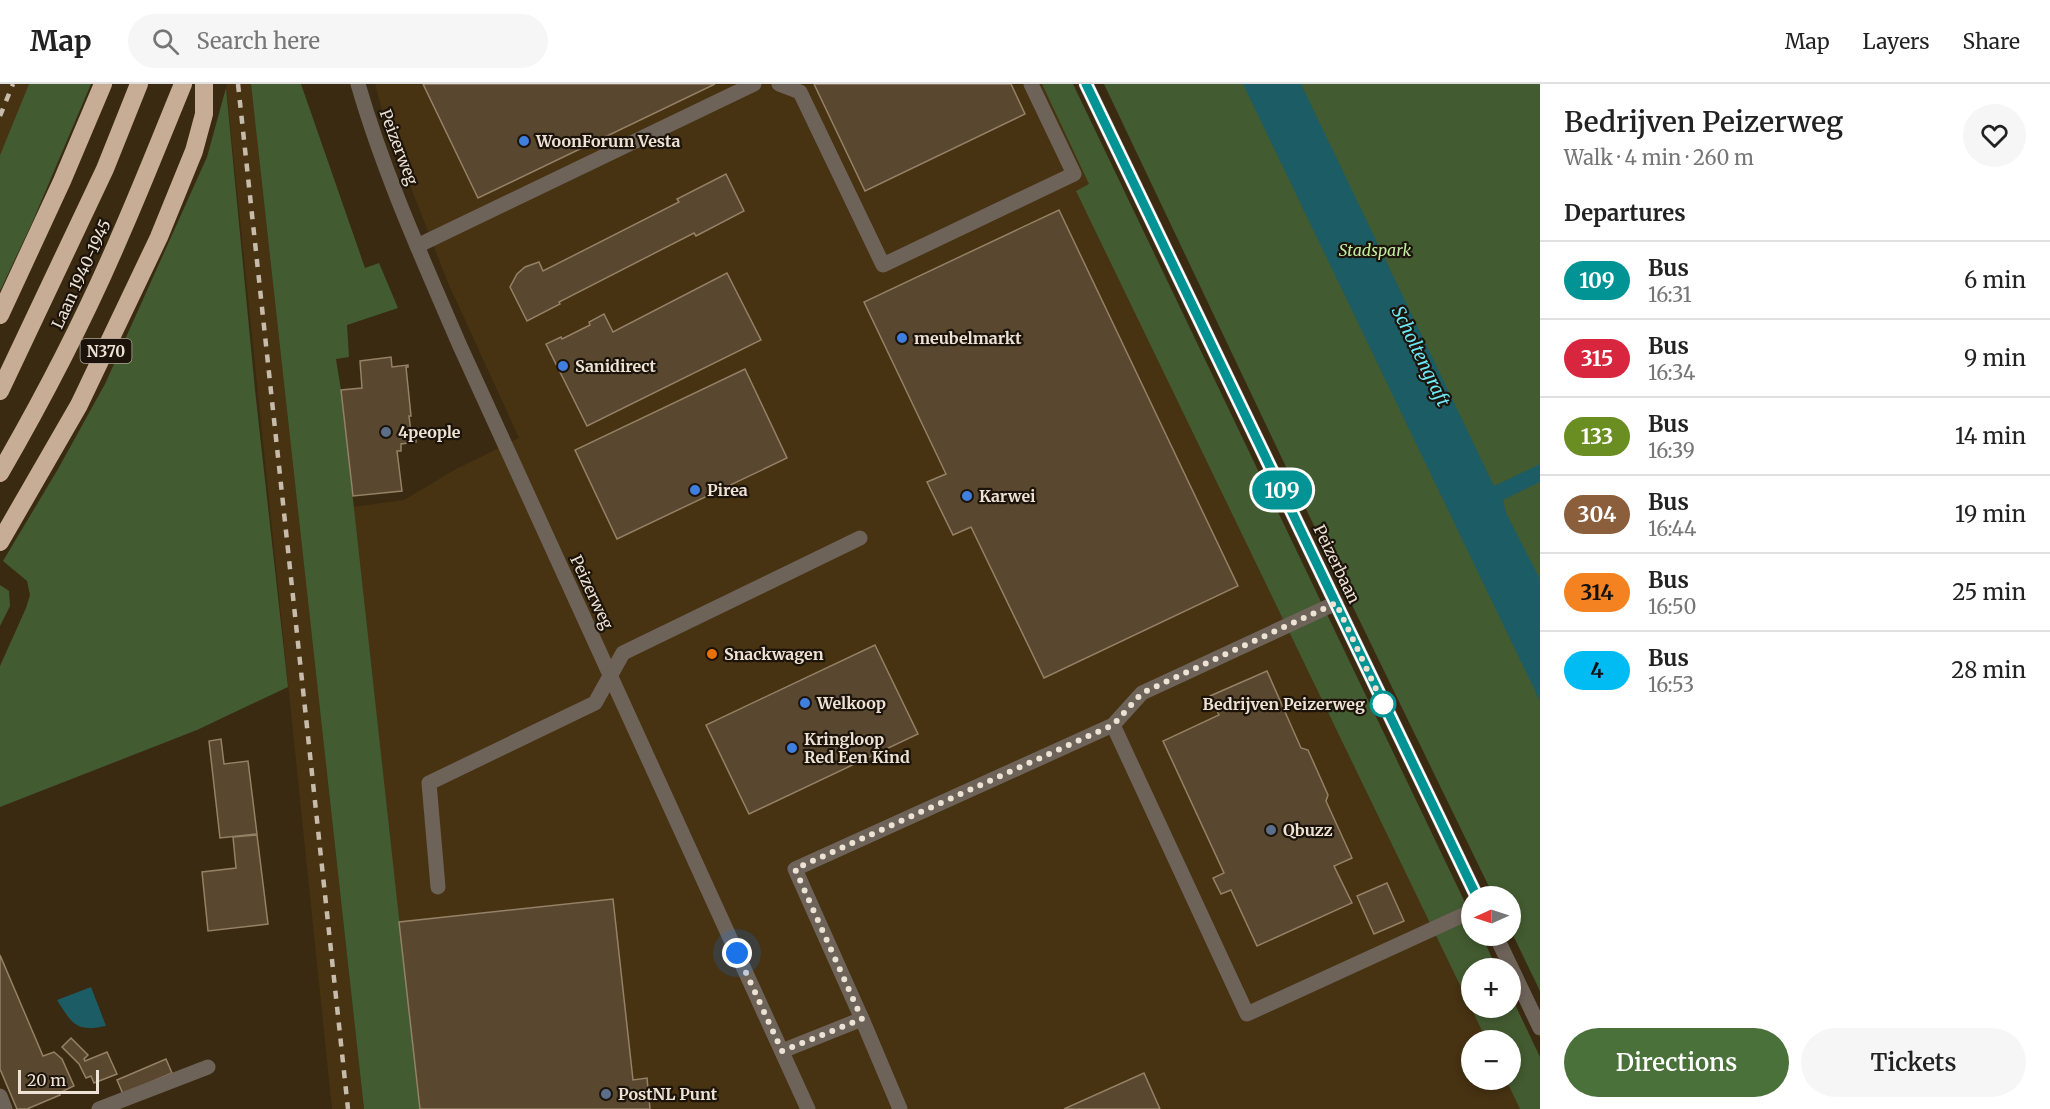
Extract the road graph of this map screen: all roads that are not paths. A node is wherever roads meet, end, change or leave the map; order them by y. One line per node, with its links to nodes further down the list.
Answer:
1 (103, 84): 11 (highway)
2 (139, 84): 12 (highway, Laan 1940-1945)
3 (183, 84): 13 (highway, Laan 1940-1945 / N370)
4 (204, 84): 15 (highway, N370)
5 (358, 84): 10 (street, Peizerweg)
6 (754, 84): 10 (street)
7 (779, 84): 8 (street)
8 (1030, 84)
9 (1086, 84): 16 (street, Peizerbaan)
10 (417, 246): 17 (street, Peizerweg)
11 (0, 315)
12 (0, 391)
13 (0, 473)
14 (860, 538): 17 (street)
15 (0, 542)
16 (1336, 603): 18 (street); 19 (street, Peizerbaan)
17 (610, 675): 20 (street); 25 (street, Peizerweg)
18 (1113, 725): 21 (street); 23 (street)
19 (1472, 886)
20 (438, 887)
21 (1461, 916)
22 (1501, 946): 24 (street)
23 (862, 1019): 25 (street); 31 (street)
24 (1540, 1028)
25 (782, 1051): 30 (street, Peizerweg)
26 (208, 1067): 29 (street)
27 (0, 1096): 28 (street)
28 (6, 1109)
29 (99, 1109)
30 (808, 1109)
31 (900, 1109)

